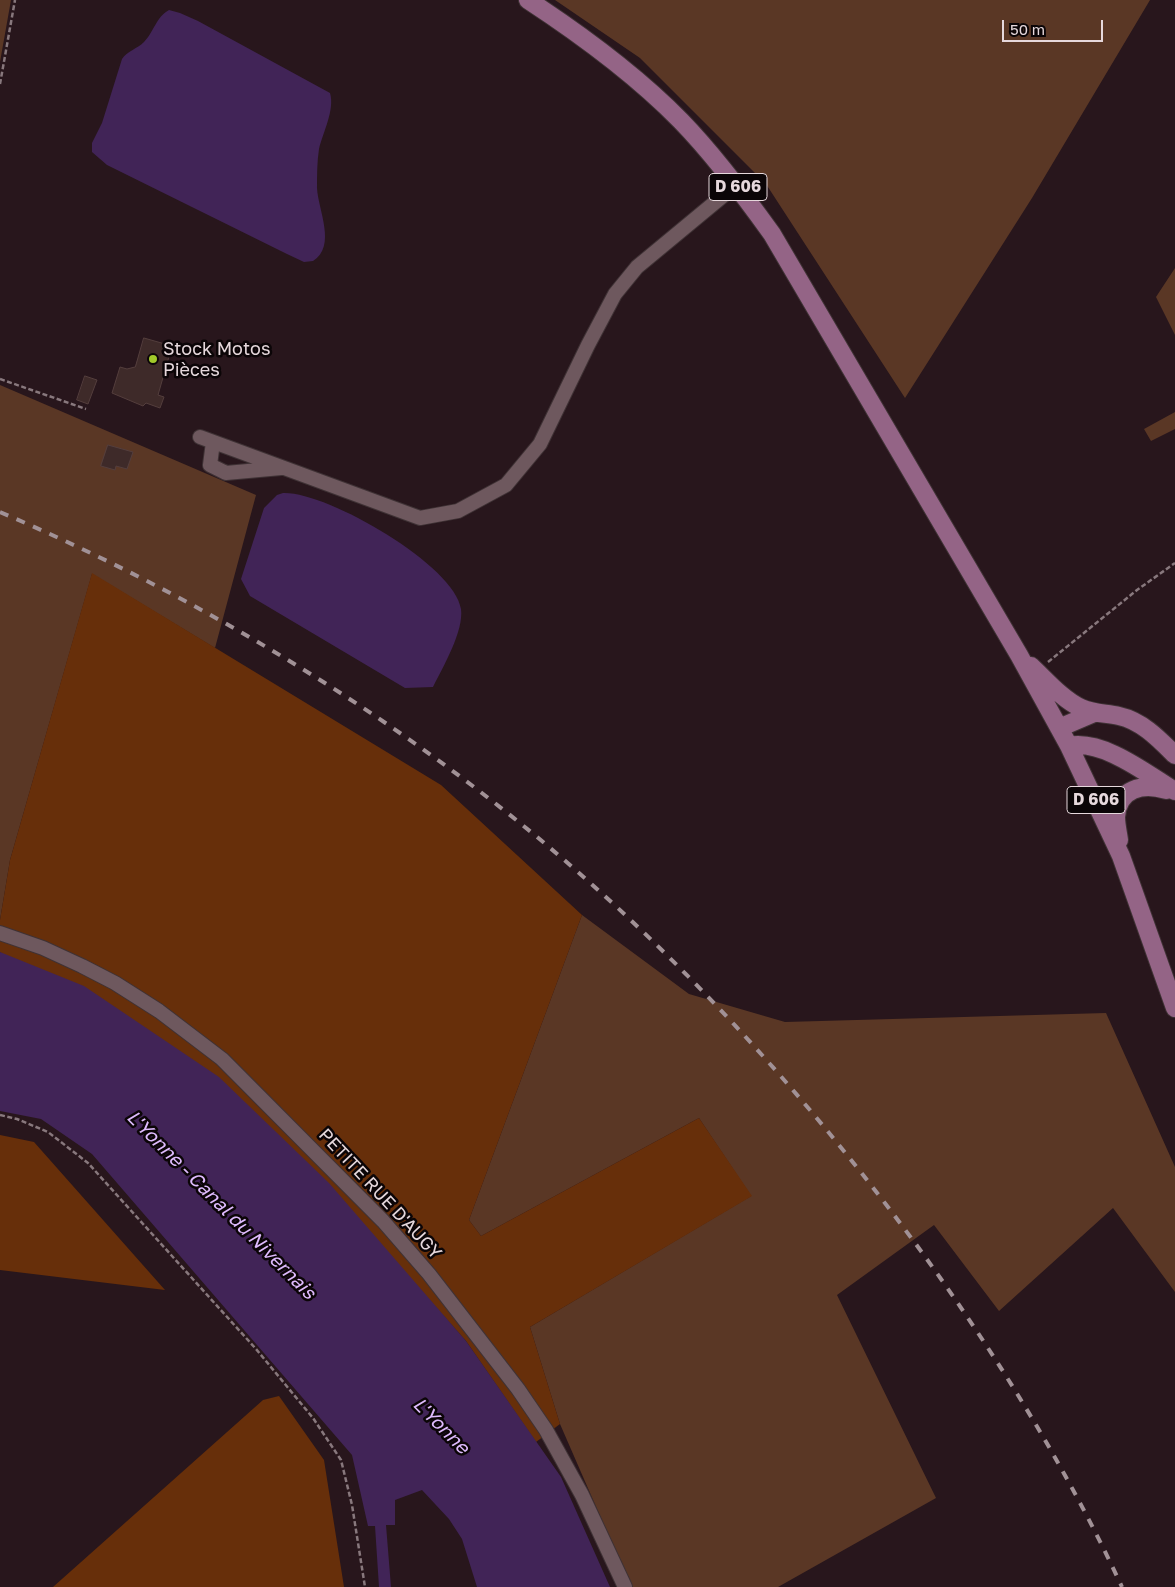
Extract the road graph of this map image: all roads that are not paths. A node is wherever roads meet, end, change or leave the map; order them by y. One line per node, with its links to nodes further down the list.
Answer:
1 (528, 0): 2 (main road, D 606)
2 (736, 185): 3 (street); 4 (main road, D 606)
3 (284, 468): 3 (street)
4 (1019, 655): 5 (main road); 6 (main road, D 606)
5 (1094, 713): 6 (main road); 8 (main road)
6 (1059, 728): 7 (main road, D 606)
7 (1069, 746): 9 (main road); 10 (main road, D 606)
8 (1175, 755)
9 (1175, 792): 10 (main road)
10 (1121, 856): 12 (main road, D 606)
11 (0, 933): 13 (street, PETITE RUE D'AUGY)
12 (1175, 1008)
13 (624, 1587)

